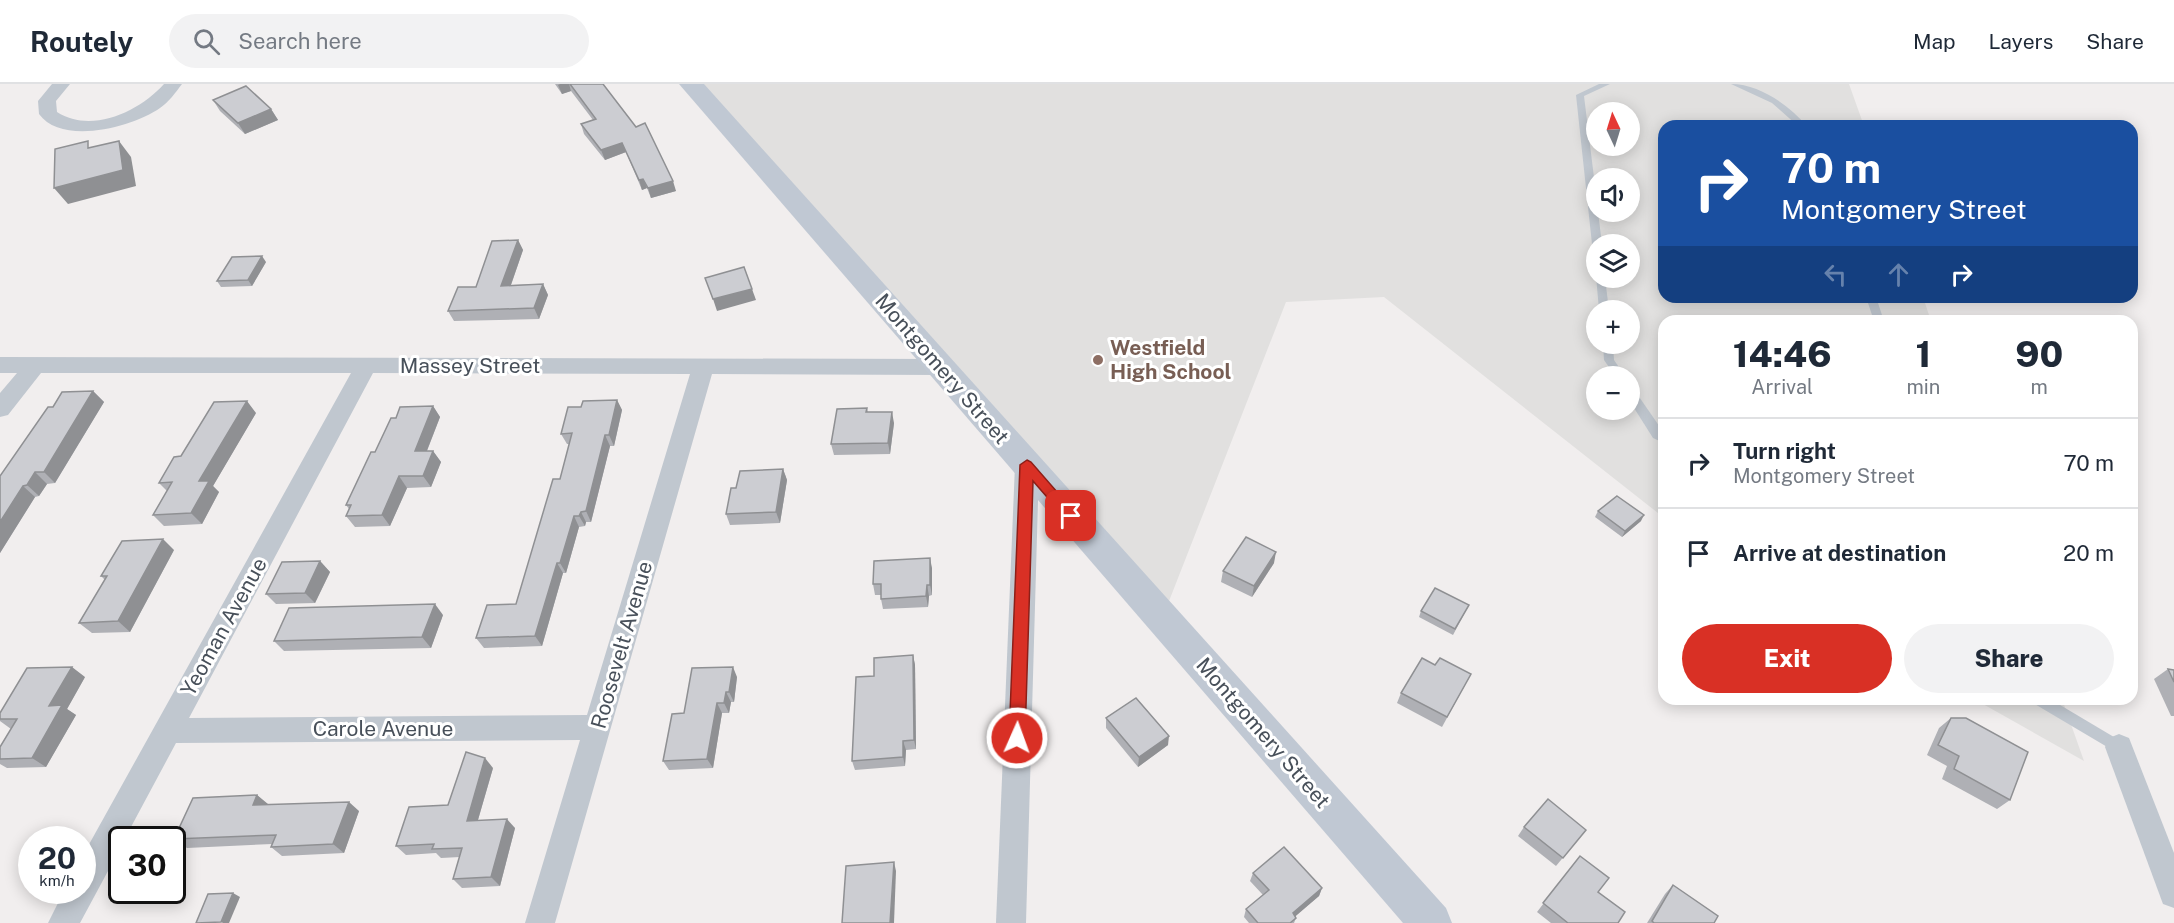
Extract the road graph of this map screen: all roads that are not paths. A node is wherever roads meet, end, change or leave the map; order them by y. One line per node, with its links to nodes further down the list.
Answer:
1 (61, 84): 2 (street)
2 (172, 84)
3 (691, 84): 12 (main road, Montgomery Street)
4 (1606, 84): 7 (lane)
5 (1735, 84): 6 (lane)
6 (1796, 120)
7 (1596, 234)
8 (0, 365): 9 (street, Massey Street)
9 (35, 365): 10 (street, Massey Street); 14 (street)
10 (366, 366): 11 (street, Massey Street); 19 (street, Yeoman Avenue)
11 (703, 366): 12 (street, Massey Street); 18 (street, Roosevelt Avenue)
12 (940, 367): 16 (main road, Montgomery Street)
13 (1640, 408): 15 (lane)
14 (0, 409)
15 (1658, 435)
16 (1027, 465): 26 (street); 27 (main road, Montgomery Street)
17 (2048, 705): 20 (lane)
18 (598, 727): 19 (street, Carole Avenue); 25 (street, Roosevelt Avenue)
19 (168, 730): 21 (street, Yeoman Avenue)
20 (2119, 747): 22 (street)
21 (96, 863)
22 (2174, 893)
23 (74, 904): 24 (street, Yeoman Avenue)
24 (63, 923)
25 (540, 923)
26 (1011, 923)
27 (1431, 923)

